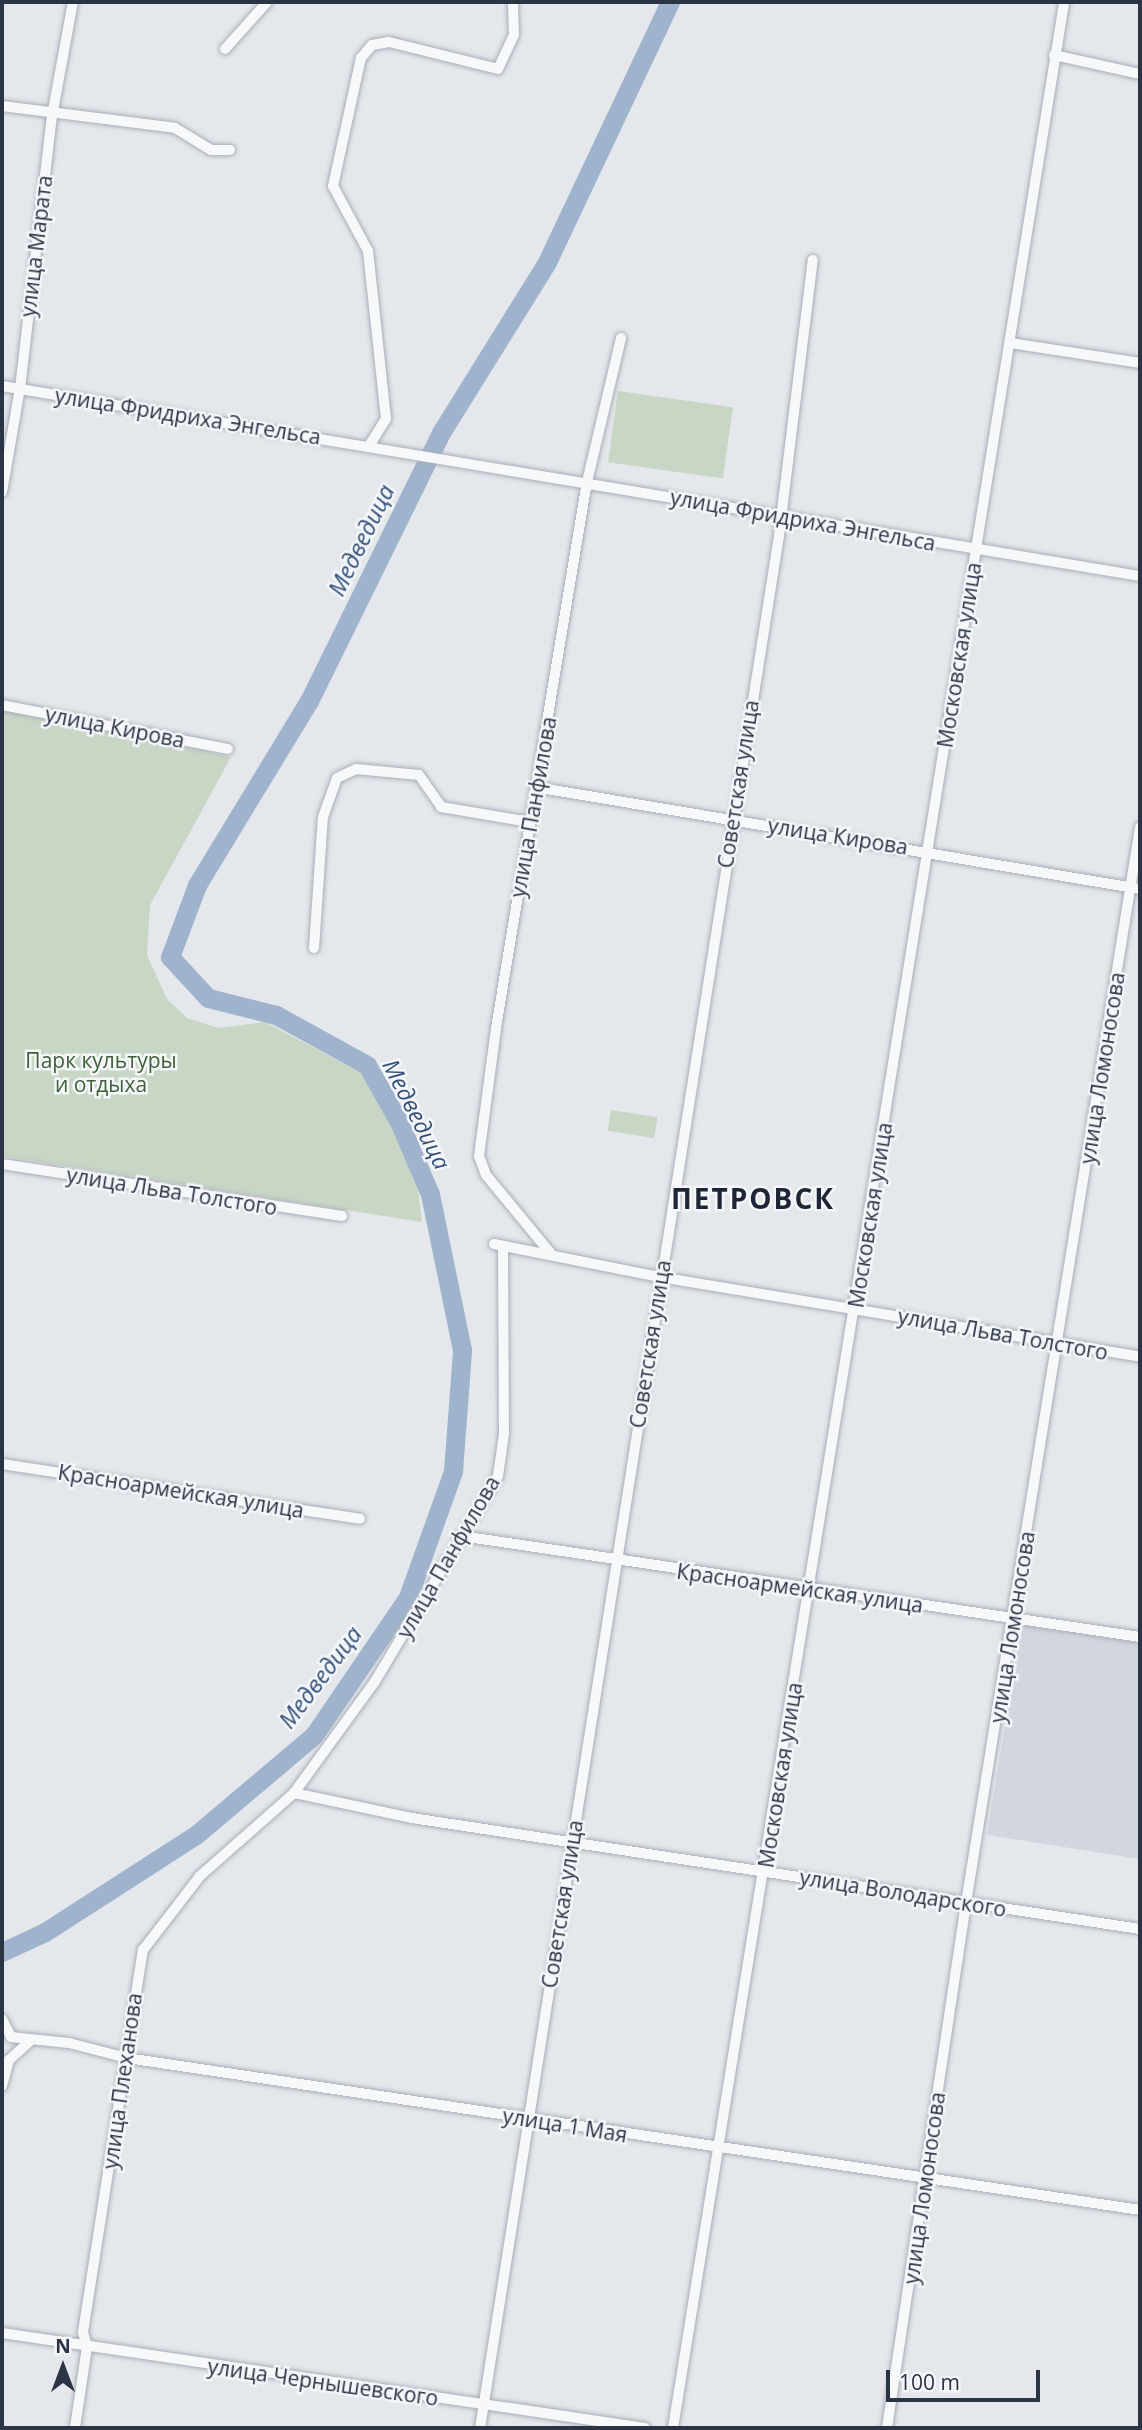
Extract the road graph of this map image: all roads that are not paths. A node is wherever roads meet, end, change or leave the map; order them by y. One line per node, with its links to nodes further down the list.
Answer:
1 (73, 2): 9 (street, улица Марата)
2 (267, 2): 5 (street)
3 (513, 2): 17 (street)
4 (1064, 2): 6 (street, Московская улица)
5 (225, 49)
6 (1054, 55): 7 (street); 13 (street, Московская улица)
7 (1140, 74)
8 (2, 106): 9 (street)
9 (52, 116): 10 (street); 16 (street, улица Марата)
10 (230, 150)
11 (813, 260): 20 (street, Советская улица)
12 (621, 338): 18 (street, улица Панфилова)
13 (1010, 343): 14 (street); 21 (street, Московская улица)
14 (1140, 363)
15 (2, 386): 16 (street, улица Фридриха Энгельса)
16 (20, 388): 17 (street, улица Фридриха Энгельса); 19 (street, улица Марата)
17 (372, 446): 18 (street, улица Фридриха Энгельса)
18 (587, 482): 20 (street, улица Фридриха Энгельса); 25 (street, улица Панфилова)
19 (2, 492)
20 (778, 517): 21 (street, улица Фридриха Энгельса); 26 (street, Советская улица)
21 (976, 550): 22 (street, улица Фридриха Энгельса); 29 (street, Московская улица)
22 (1140, 576)
23 (2, 705): 24 (street, улица Кирова)
24 (228, 749)
25 (535, 787): 26 (street, улица Кирова); 27 (street, улица Панфилова)
26 (735, 820): 29 (street, улица Кирова); 36 (street, Советская улица)
27 (530, 822): 31 (street); 35 (street, улица Панфилова)
28 (1140, 827): 30 (street, улица Ломоносова)
29 (928, 850): 30 (street, улица Кирова); 37 (street, Московская улица)
30 (1136, 889): 38 (street, улица Ломоносова)
31 (314, 948)
32 (2, 1164): 33 (street, улица Льва Толстого)
33 (342, 1216)
34 (498, 1245): 35 (street, улица Льва Толстого); 42 (street, улица Панфилова)
35 (552, 1255): 36 (street, улица Льва Толстого)
36 (659, 1277): 37 (street, улица Льва Толстого); 43 (street, Советская улица)
37 (856, 1308): 38 (street, улица Льва Толстого); 44 (street, Московская улица)
38 (1058, 1343): 39 (street, улица Льва Толстого); 45 (street, улица Ломоносова)
39 (1140, 1357)
40 (2, 1464): 41 (street, Красноармейская улица)
41 (360, 1519)
42 (461, 1536): 43 (street, Красноармейская улица); 47 (street, улица Панфилова)
43 (616, 1558): 44 (street, Красноармейская улица); 48 (street, Советская улица)
44 (811, 1590): 45 (street, Красноармейская улица); 49 (street, Московская улица)
45 (1014, 1619): 46 (street, Красноармейская улица); 50 (street, улица Ломоносова)
46 (1140, 1637)
47 (294, 1793): 48 (street, улица Володарского); 54 (street, улица Плеханова)
48 (571, 1840): 49 (street, улица Володарского); 56 (street, Советская улица)
49 (765, 1871): 50 (street, улица Володарского); 57 (street, Московская улица)
50 (966, 1903): 51 (street, улица Володарского); 58 (street, улица Ломоносова)
51 (1140, 1929)
52 (2, 2019): 53 (street)
53 (30, 2041): 54 (street, улица 1 Мая); 55 (street)
54 (127, 2058): 56 (street, улица 1 Мая); 61 (street, улица Плеханова)
55 (2, 2086)
56 (528, 2119): 57 (street, улица 1 Мая); 62 (street, Советская улица)
57 (719, 2150): 58 (street, улица 1 Мая); 66 (street, Московская улица)
58 (925, 2180): 59 (street, улица 1 Мая); 67 (street, улица Ломоносова)
59 (1140, 2210)
60 (2, 2333): 61 (street, улица Чернышевского)
61 (87, 2347): 62 (street, улица Чернышевского); 63 (street, улица Плеханова)
62 (484, 2405): 64 (street, Советская улица); 65 (street, улица Чернышевского)
63 (75, 2428)
64 (480, 2428)
65 (645, 2428)
66 (673, 2428)
67 (887, 2428)

